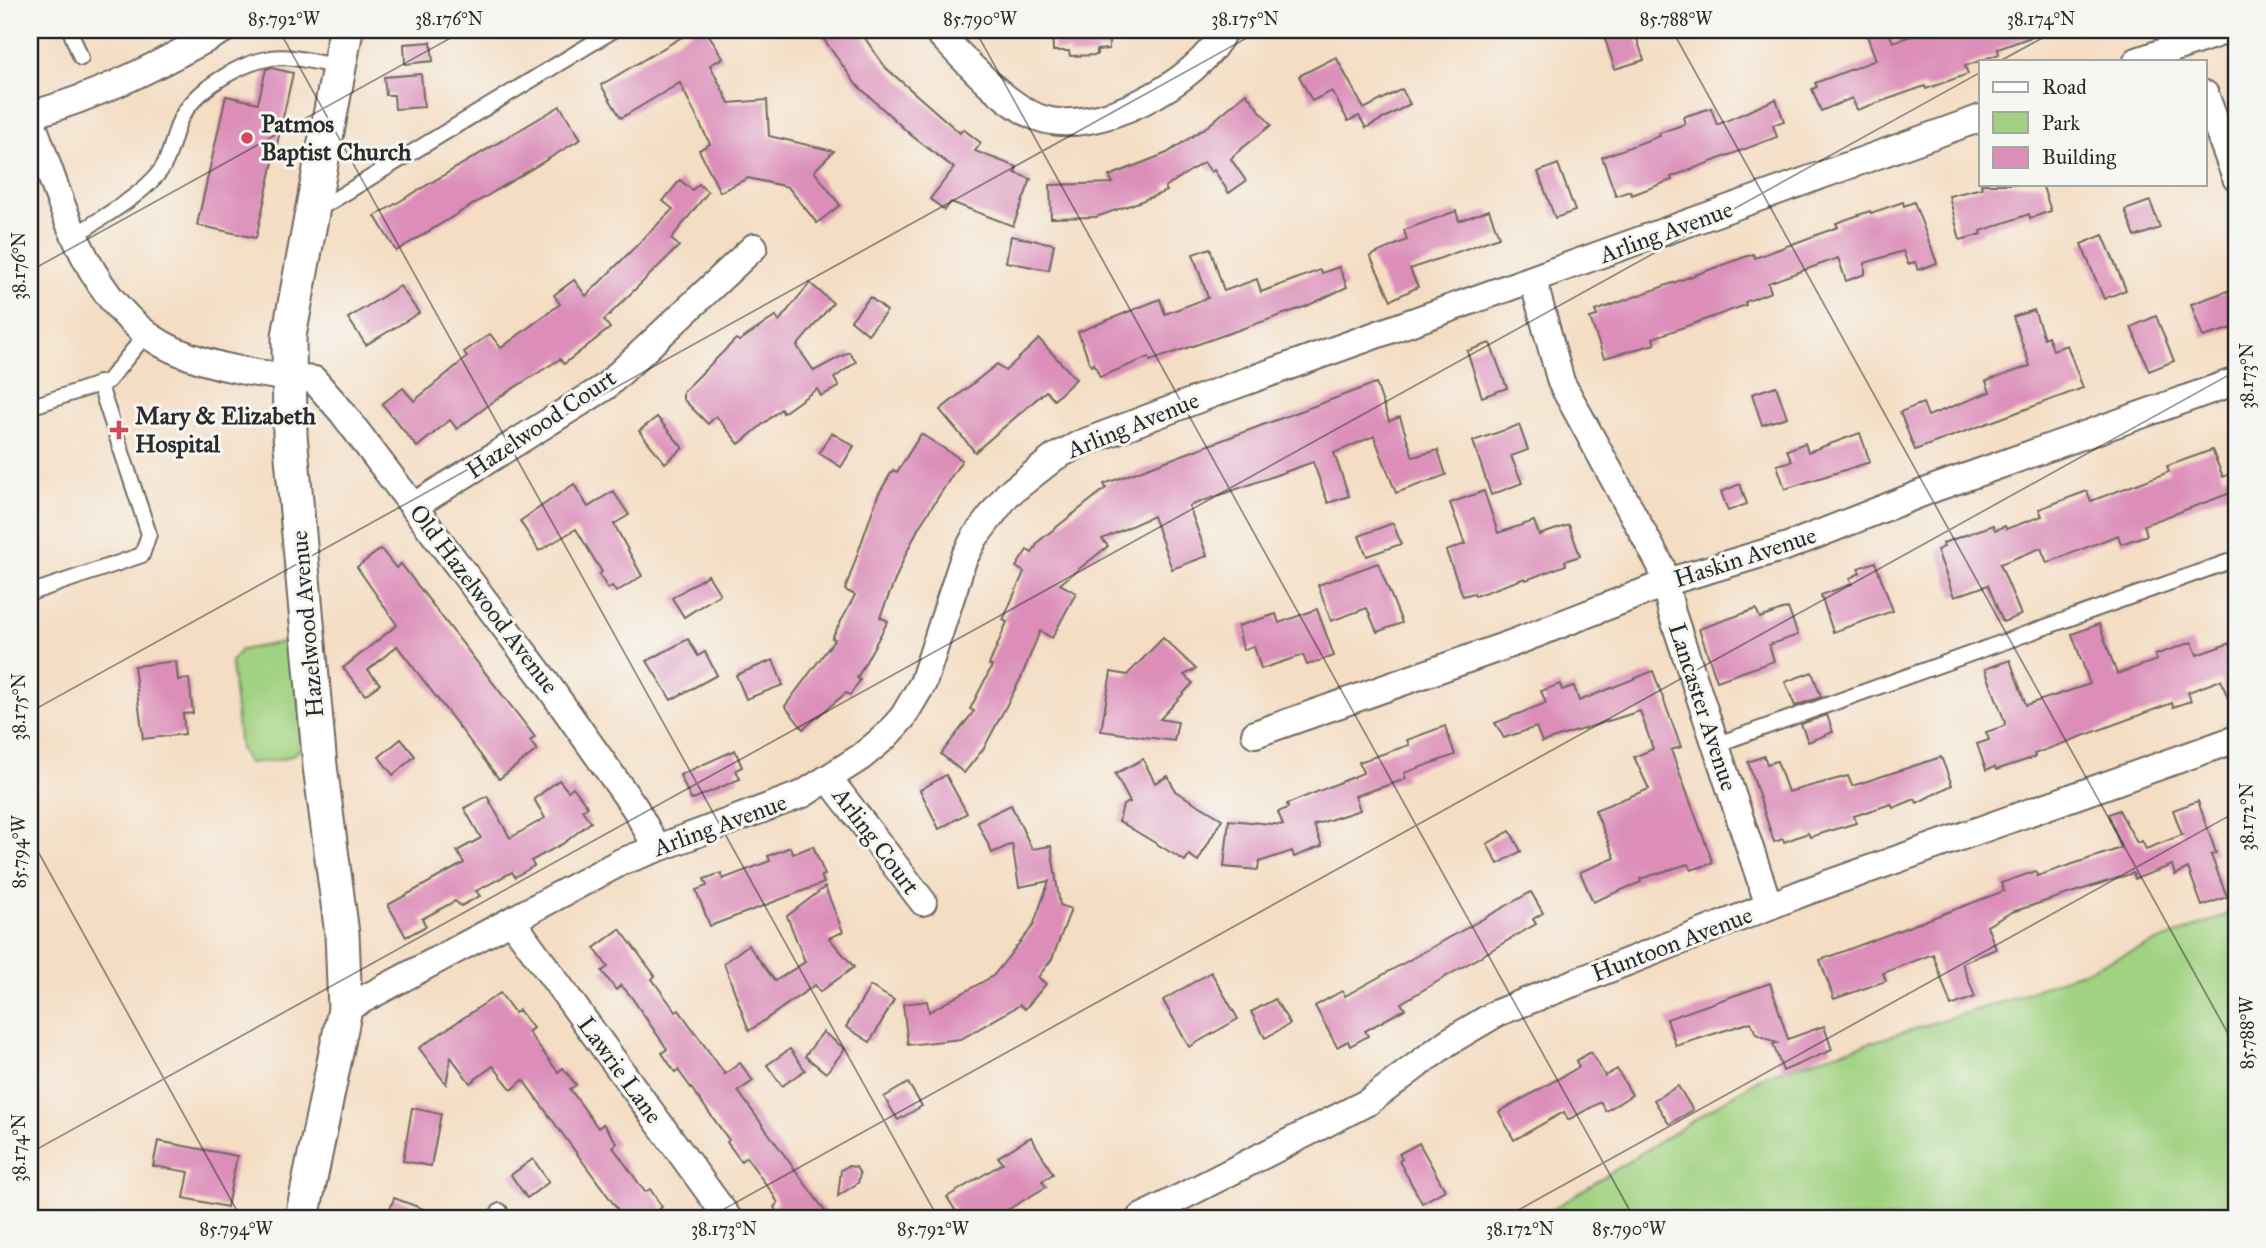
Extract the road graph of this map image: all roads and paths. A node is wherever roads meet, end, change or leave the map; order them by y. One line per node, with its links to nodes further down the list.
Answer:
1 (70, 30): 9 (lane)
2 (223, 30): 13 (street)
3 (346, 30): 11 (street, Hazelwood Avenue)
4 (614, 30): 16 (lane)
5 (936, 30): 6 (street)
6 (1224, 30)
7 (2228, 30): 8 (street)
8 (2187, 45): 10 (street)
9 (81, 58)
10 (2140, 60)
11 (340, 67): 16 (street, Hazelwood Avenue); 17 (lane)
12 (2206, 97): 15 (street)
13 (30, 116): 17 (street, Old Hazelwood Avenue)
14 (1979, 119): 19 (street, Arling Avenue)
15 (2236, 178)
16 (313, 212): 21 (street, Hazelwood Avenue)
17 (76, 235): 20 (street, Old Hazelwood Avenue)
18 (754, 247): 25 (street, Hazelwood Court)
19 (1533, 280): 27 (street, Lancaster Avenue); 32 (street, Arling Avenue)
20 (147, 332): 21 (street, Old Hazelwood Avenue); 23 (lane)
21 (288, 377): 25 (street, Old Hazelwood Avenue); 37 (street, Hazelwood Avenue)
22 (2236, 381): 27 (street, Haskin Avenue)
23 (99, 383): 24 (lane); 28 (lane)
24 (30, 407)
25 (414, 506): 33 (street, Old Hazelwood Avenue)
26 (2236, 559): 31 (lane)
27 (1665, 584): 29 (street, Haskin Avenue); 31 (street, Lancaster Avenue)
28 (30, 593)
29 (1255, 734)
30 (2236, 739): 35 (street, Huntoon Avenue)
31 (1716, 745): 35 (street, Lancaster Avenue)
32 (830, 779): 33 (street, Arling Avenue); 34 (street, Arling Court)
33 (657, 848): 36 (street, Arling Avenue)
34 (923, 902)
35 (1769, 906): 40 (street, Huntoon Avenue)
36 (512, 921): 37 (street, Arling Avenue); 39 (street, Lawrie Lane)
37 (345, 1009): 38 (street, Hazelwood Avenue)
38 (302, 1218)
39 (728, 1218)
40 (1140, 1218)

